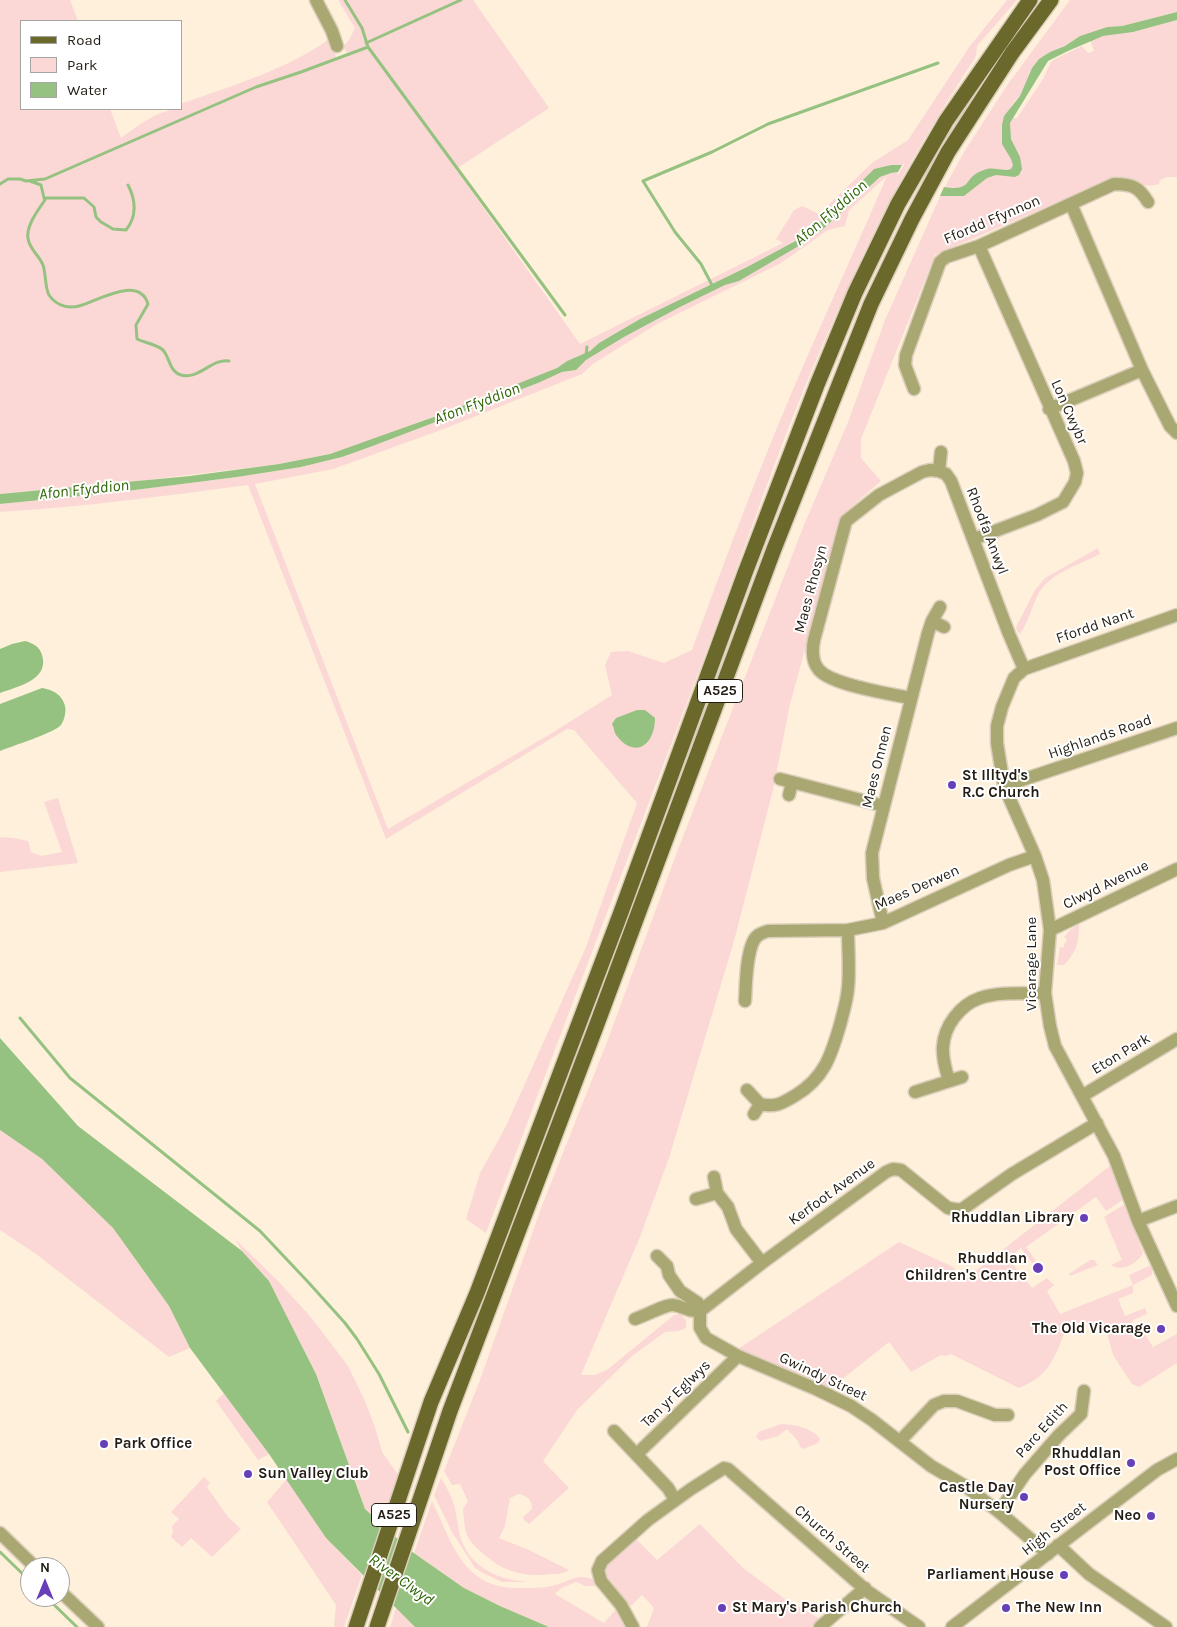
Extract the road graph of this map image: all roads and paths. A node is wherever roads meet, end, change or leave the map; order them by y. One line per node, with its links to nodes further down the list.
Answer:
1 (316, 0): 4 (street)
2 (1030, 0): 61 (main road, A525)
3 (1052, 0): 62 (main road, A525)
4 (337, 46)
5 (1148, 195): 6 (street, Ffordd Ffynnon)
6 (1071, 204): 7 (street, Ffordd Ffynnon); 8 (street)
7 (979, 246): 9 (street, Ffordd Ffynnon); 10 (street, Lon Cwybr)
8 (1142, 370): 10 (street); 11 (street)
9 (909, 383)
10 (1049, 409): 14 (street, Lon Cwybr)
11 (1177, 432)
12 (941, 452): 13 (street)
13 (939, 471): 14 (street, Rhodfa Anwyl); 18 (street, Maes Rhosyn)
14 (974, 539): 17 (street, Rhodfa Anwyl)
15 (940, 607): 18 (street, Maes Onnen)
16 (1177, 615): 17 (street, Ffordd Nant)
17 (1024, 668): 21 (street, Vicarage Lane)
18 (910, 698): 22 (street, Maes Onnen)
19 (1177, 728): 21 (street, Highlands Road)
20 (787, 785): 22 (street)
21 (1004, 786): 23 (street, Vicarage Lane)
22 (884, 806): 25 (street, Maes Onnen)
23 (1035, 856): 25 (street, Maes Derwen); 27 (street, Vicarage Lane)
24 (1177, 869): 27 (street, Clwyd Avenue)
25 (883, 923): 26 (street, Maes Derwen)
26 (848, 930): 29 (street, Maes Derwen); 31 (street)
27 (1050, 930): 28 (street, Vicarage Lane)
28 (1045, 993): 32 (street); 33 (street, Vicarage Lane)
29 (745, 1001)
30 (1177, 1039): 33 (street, Eton Park)
31 (747, 1090)
32 (915, 1092)
33 (1082, 1096): 34 (street, Vicarage Lane)
34 (1097, 1123): 39 (street, Vicarage Lane); 41 (street, Kerfoot Avenue)
35 (714, 1177): 36 (street)
36 (717, 1193): 37 (street); 41 (street)
37 (696, 1199)
38 (1177, 1206): 39 (street)
39 (1138, 1222): 42 (street, Vicarage Lane)
40 (657, 1256): 43 (street)
41 (762, 1263): 43 (street, Kerfoot Avenue)
42 (1177, 1306)
43 (700, 1311): 44 (street); 45 (street, Gwindy Street)
44 (636, 1320)
45 (738, 1356): 49 (street, Gwindy Street); 50 (street, Tan yr Eglwys)
46 (1084, 1392): 53 (street, Parc Edith)
47 (1008, 1415): 49 (street)
48 (614, 1431): 50 (street)
49 (900, 1442): 53 (street, Gwindy Street)
50 (637, 1454): 52 (street)
51 (1177, 1460): 55 (street, High Street)
52 (675, 1500): 58 (street, Church Street); 63 (street)
53 (999, 1512): 56 (street, Gwindy Street)
54 (0, 1533): 57 (street)
55 (1058, 1546): 56 (street, High Street); 67 (street)
56 (1048, 1554): 66 (street, High Street)
57 (25, 1557)
58 (865, 1588): 64 (street); 65 (street, Church Street)
59 (70, 1600): 60 (street)
60 (98, 1627)
61 (356, 1627)
62 (377, 1627)
63 (633, 1627)
64 (820, 1627)
65 (919, 1627)
66 (952, 1627)
67 (1166, 1627)

